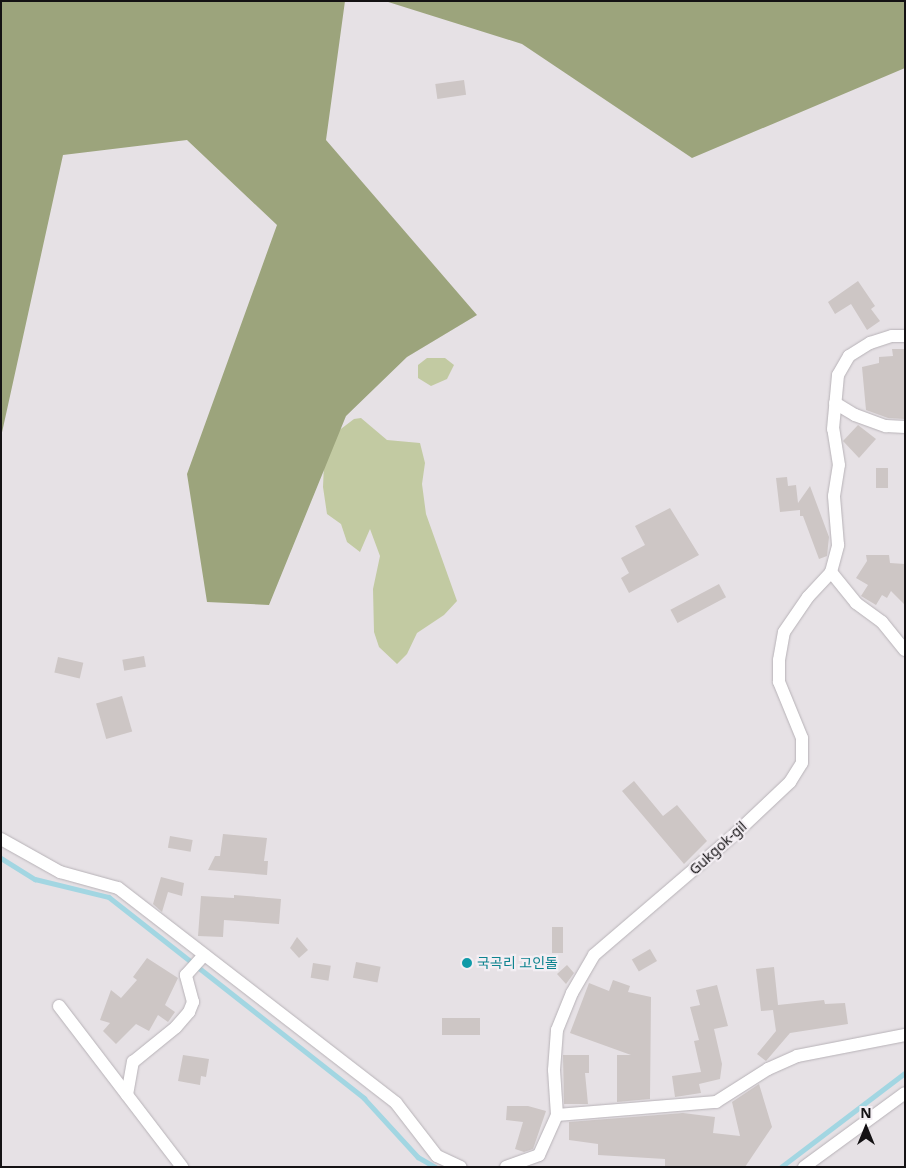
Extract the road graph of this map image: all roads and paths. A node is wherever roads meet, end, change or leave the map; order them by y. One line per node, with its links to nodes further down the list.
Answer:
1 (905, 336): 2 (street, Gukgok-gil)
2 (836, 403): 3 (street); 4 (street, Gukgok-gil)
3 (905, 427)
4 (831, 572): 5 (street); 12 (street, Gukgok-gil)
5 (905, 650)
6 (1, 839): 7 (street)
7 (203, 956): 11 (street); 14 (street)
8 (59, 1006): 11 (street)
9 (905, 1035): 12 (street)
10 (905, 1093): 16 (street)
11 (127, 1095): 13 (street)
12 (557, 1115): 15 (street)
13 (182, 1167)
14 (461, 1167)
15 (506, 1167)
16 (804, 1167)

